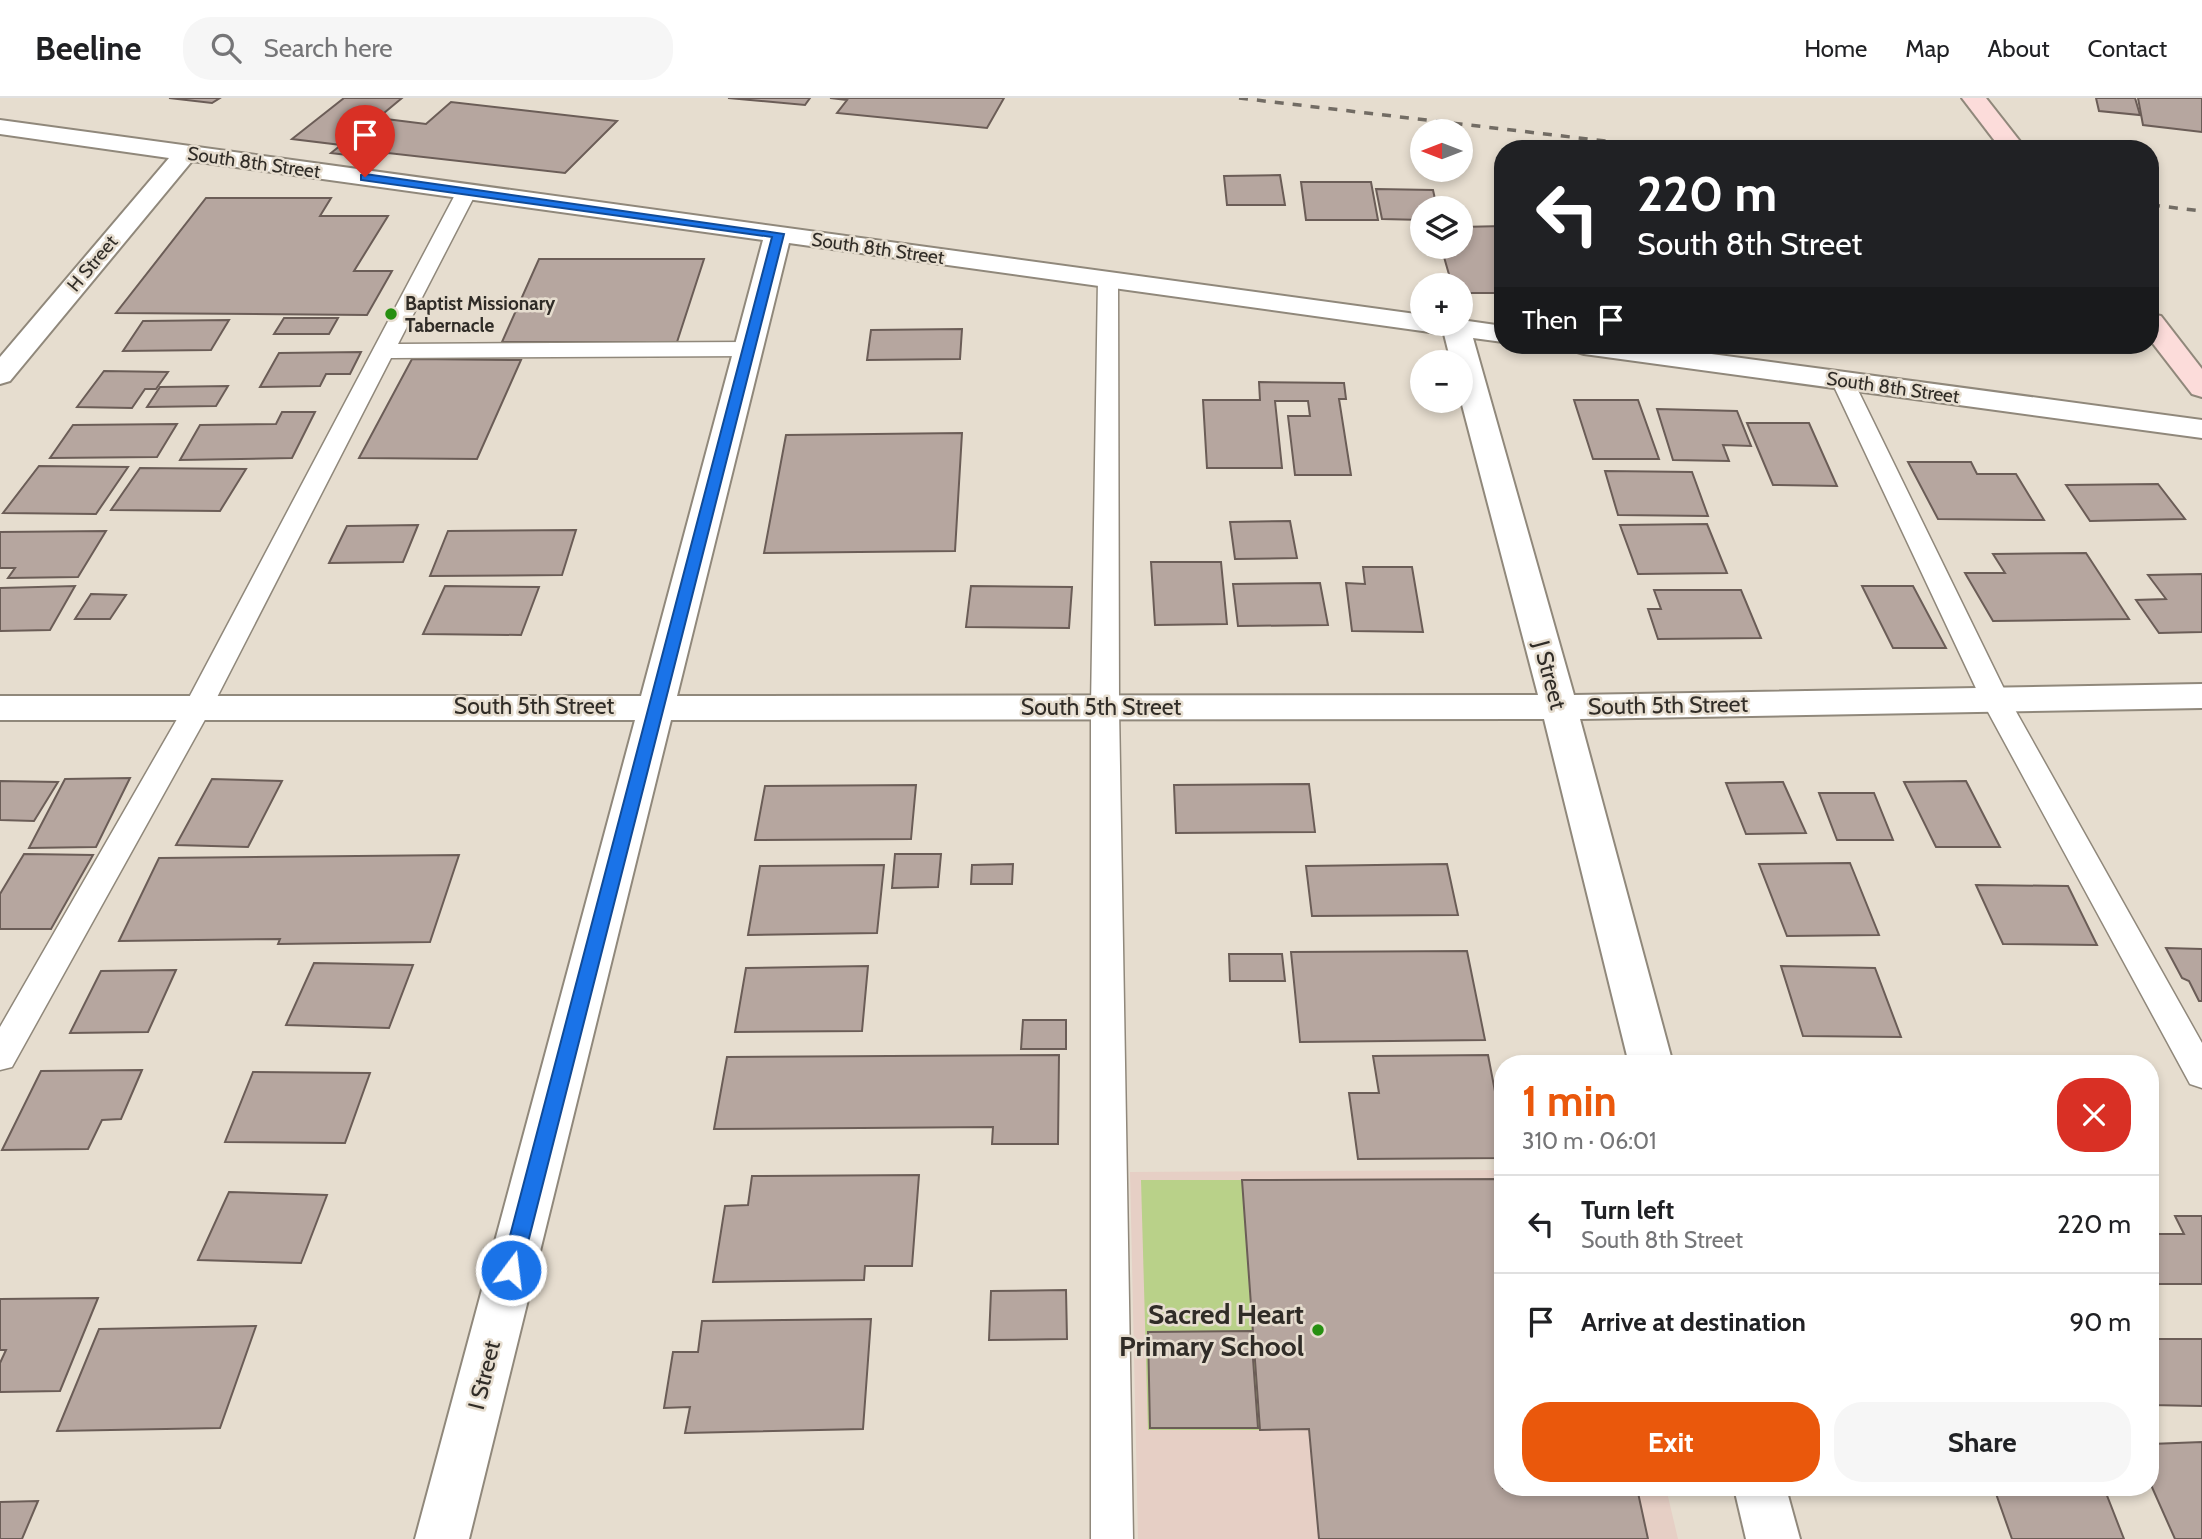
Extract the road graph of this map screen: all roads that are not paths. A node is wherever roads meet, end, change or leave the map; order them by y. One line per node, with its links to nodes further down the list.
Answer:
1 (1974, 98): 3 (street)
2 (0, 127): 4 (street, South 8th Street)
3 (2007, 140)
4 (186, 153): 5 (street, South 8th Street); 13 (street, H Street)
5 (467, 191): 6 (street, South 8th Street); 15 (lane)
6 (778, 234): 7 (street, South 8th Street); 14 (street, I Street)
7 (1108, 279): 8 (street, South 8th Street); 25 (lane)
8 (1410, 320)
9 (1473, 329): 11 (street, South 8th Street)
10 (2159, 332): 19 (street)
11 (1494, 333)
12 (1441, 336): 26 (street, J Street)
13 (12, 344): 17 (street, H Street)
14 (750, 349): 15 (lane); 23 (street, I Street)
15 (384, 351): 24 (lane)
16 (1650, 354): 18 (street, South 8th Street)
17 (0, 375)
18 (1842, 380): 20 (street, South 8th Street); 22 (lane)
19 (2202, 388)
20 (2202, 429)
21 (2202, 696): 22 (street, South 5th Street)
22 (1995, 699): 26 (street, South 5th Street); 30 (lane)
23 (656, 706): 24 (street, South 5th Street); 25 (street, South 5th Street); 32 (street, I Street)
24 (198, 707): 27 (street, South 5th Street); 29 (lane)
25 (1105, 707): 26 (street, South 5th Street); 33 (lane)
26 (1559, 707): 28 (street, J Street)
27 (0, 708)
28 (1649, 1055)
29 (0, 1057)
30 (2202, 1074)
31 (1762, 1496): 34 (street)
32 (442, 1539)
33 (1112, 1539)
34 (1773, 1539)

